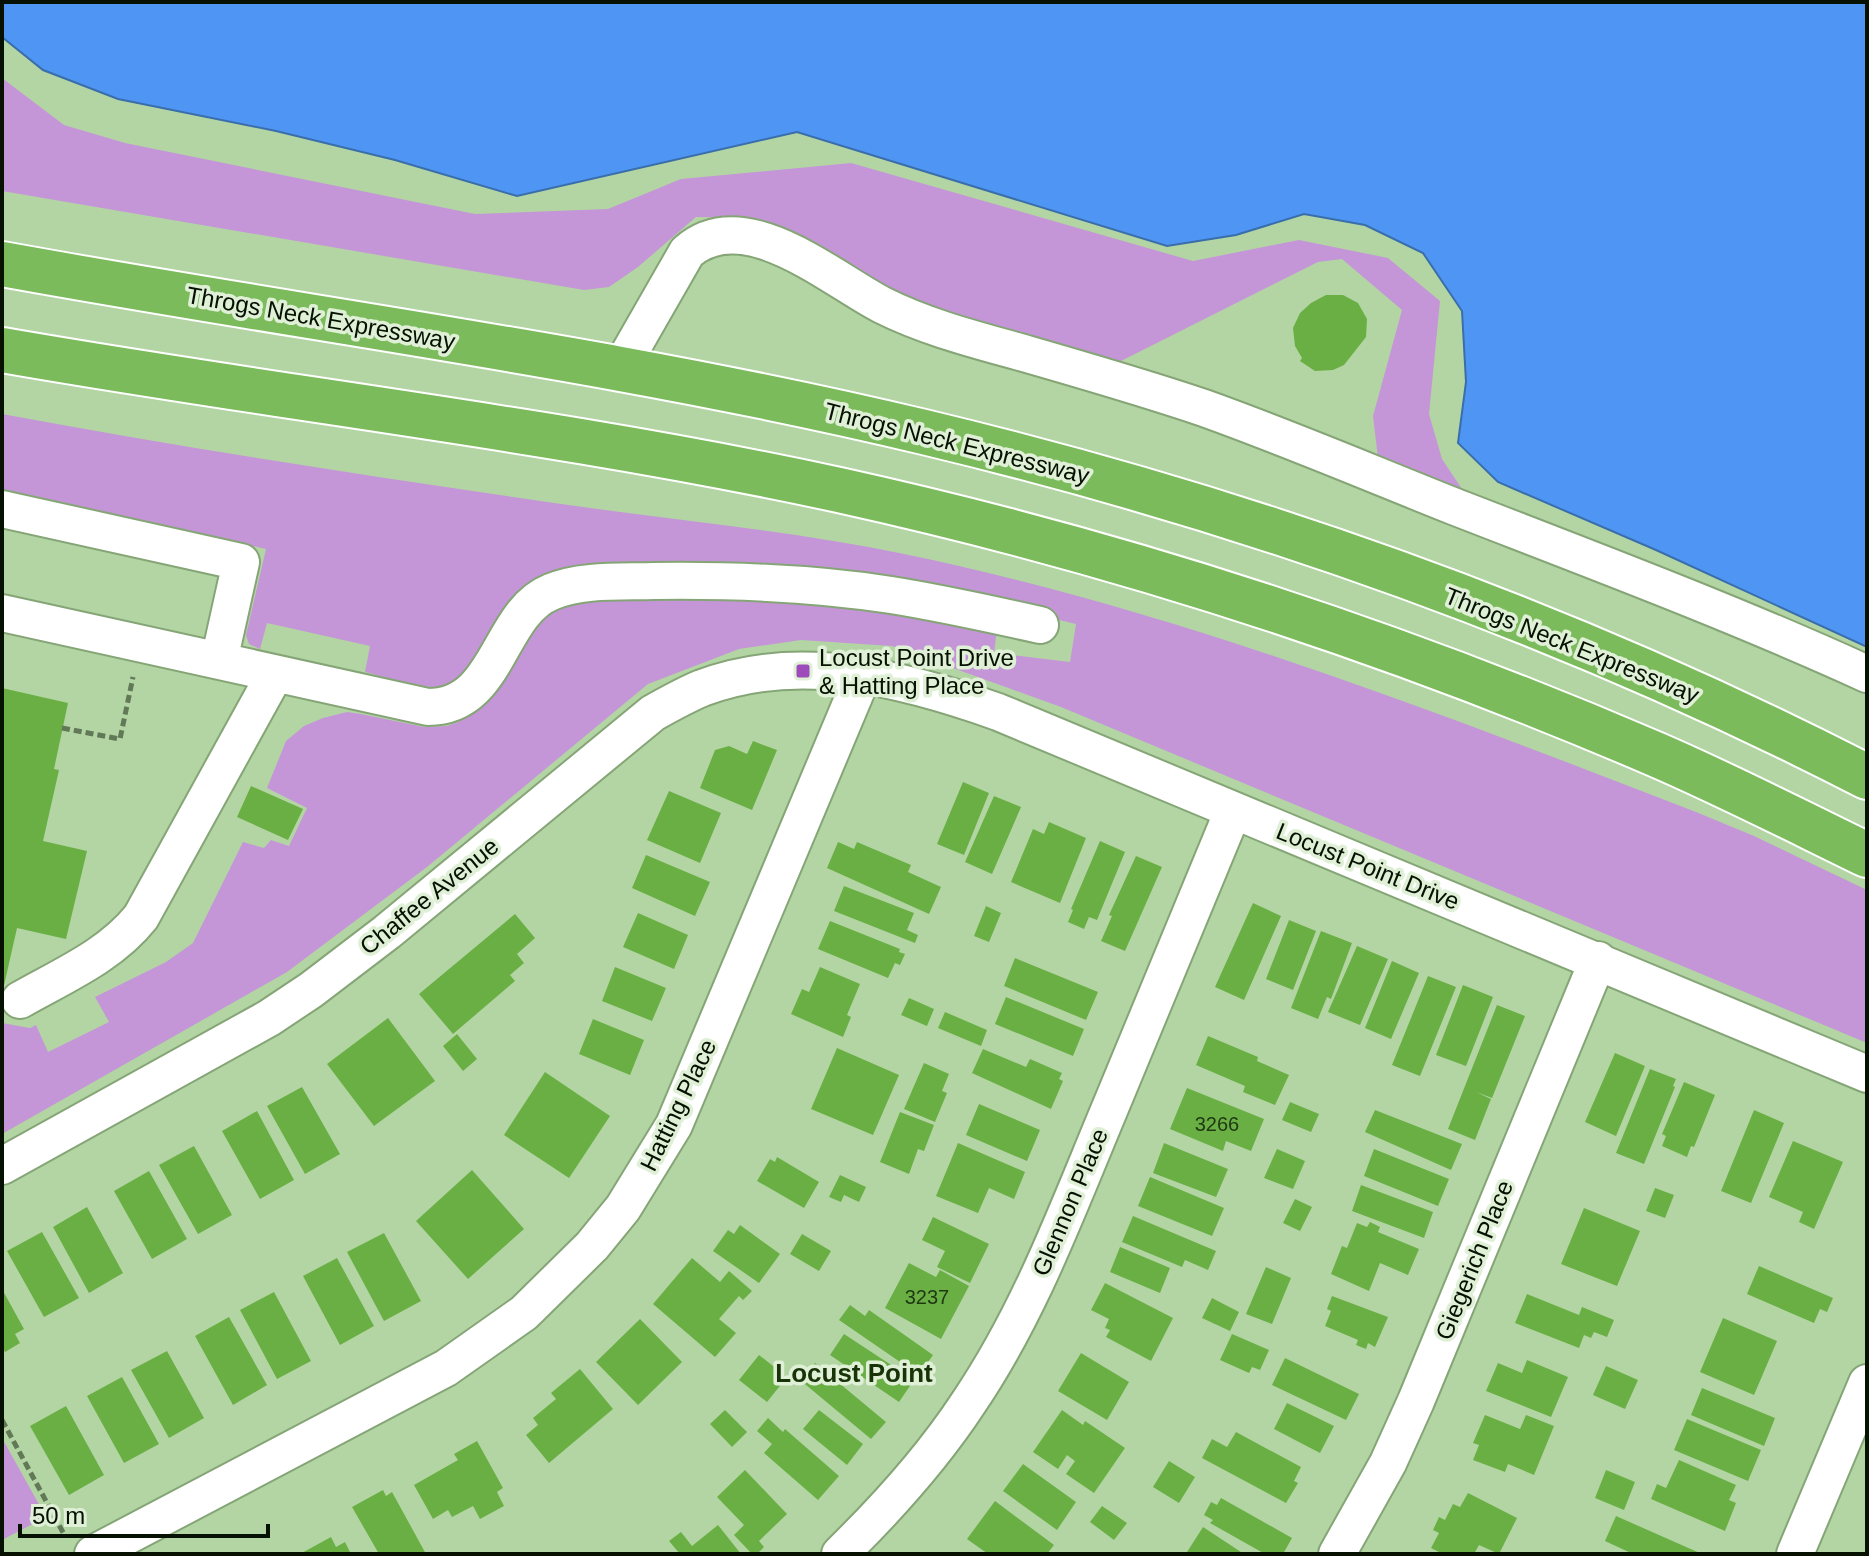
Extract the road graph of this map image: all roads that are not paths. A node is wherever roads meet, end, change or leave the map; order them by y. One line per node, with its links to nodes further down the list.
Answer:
1 (2, 238): 3 (highway)
2 (2, 264): 3 (highway, Throgs Neck Expressway)
3 (262, 308): 6 (highway, Throgs Neck Expressway)
4 (2, 350): 7 (highway)
5 (2, 368): 7 (highway)
6 (620, 369): 13 (street); 15 (highway, Throgs Neck Expressway)
7 (247, 391): 17 (highway)
8 (2, 509): 11 (street)
9 (2, 613): 11 (street)
10 (1040, 625): 12 (street)
11 (219, 661): 12 (street)
12 (275, 674): 19 (street)
13 (1867, 674)
14 (863, 675): 16 (street, Locust Point Drive); 21 (street, Chaffee Avenue); 23 (street, Hatting Place)
15 (1867, 777)
16 (1233, 811): 18 (street, Locust Point Drive); 24 (street, Glennon Place)
17 (1867, 855)
18 (1598, 960): 20 (street, Locust Point Drive); 25 (street, Giegerich Place)
19 (20, 1000)
20 (1867, 1074)
21 (2, 1166)
22 (1867, 1383): 26 (street)
23 (80, 1547)
24 (840, 1554)
25 (1337, 1554)
26 (1795, 1554)

